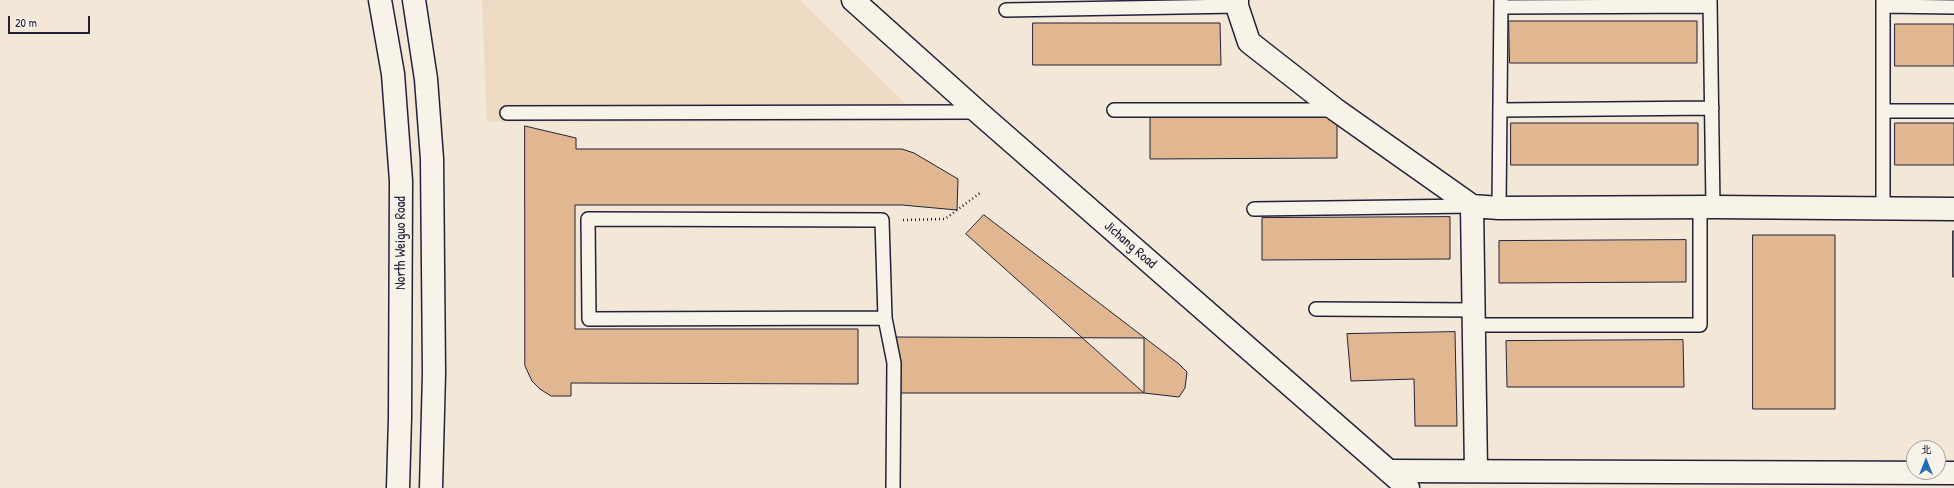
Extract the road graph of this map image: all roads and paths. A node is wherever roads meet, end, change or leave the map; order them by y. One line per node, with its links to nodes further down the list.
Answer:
1 (380, 0): 32 (street, North Weiguo Road)
2 (414, 0): 33 (street)
3 (853, 0): 16 (street, Jichang Road)
4 (1237, 3): 9 (lane); 12 (street)
5 (1501, 3): 6 (lane); 13 (lane)
6 (1710, 3): 10 (lane)
7 (1883, 3): 8 (lane); 14 (lane)
8 (1954, 7)
9 (1006, 10)
10 (1712, 108): 13 (lane); 20 (lane)
11 (1114, 110): 12 (lane)
12 (1336, 110): 19 (street)
13 (1501, 110): 21 (lane)
14 (1883, 111): 15 (lane); 23 (lane)
15 (1954, 111)
16 (978, 112): 17 (lane); 30 (street, Jichang Road)
17 (507, 113)
18 (980, 193): 25 (path)
19 (1472, 206): 21 (street); 22 (lane); 28 (street)
20 (1706, 207): 21 (street); 23 (street); 28 (lane)
21 (1499, 208)
22 (1254, 209)
23 (1883, 209): 24 (street)
24 (1954, 209)
25 (882, 220): 27 (lane); 27 (lane)
26 (1316, 309): 28 (lane)
27 (885, 318): 34 (lane)
28 (1474, 318): 29 (street)
29 (1476, 471): 30 (street); 31 (street)
30 (1389, 472): 35 (street, Jichang Road)
31 (1954, 473)
32 (398, 488)
33 (431, 488)
34 (893, 488)
35 (1408, 488)

